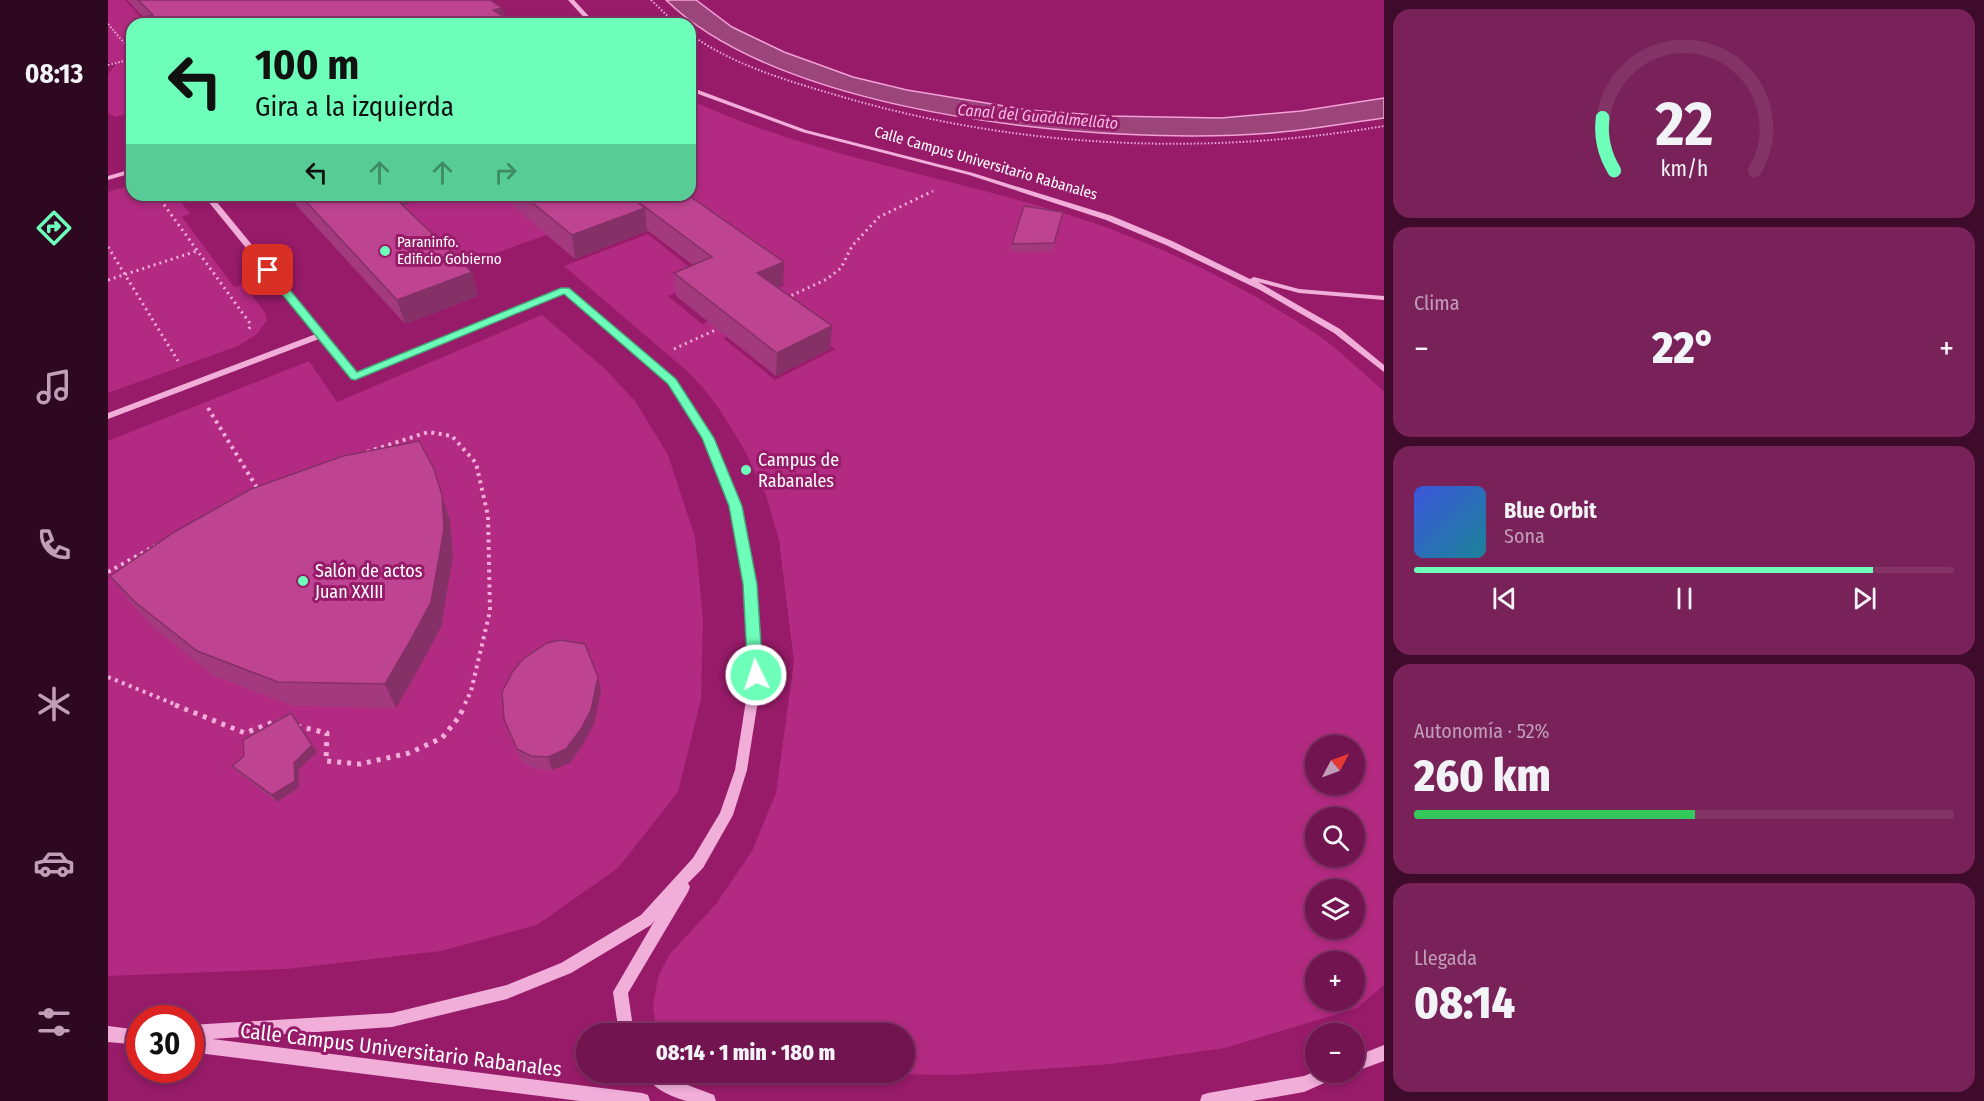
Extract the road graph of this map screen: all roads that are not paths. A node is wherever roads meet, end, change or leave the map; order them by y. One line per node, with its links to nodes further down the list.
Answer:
1 (571, 0): 2 (street)
2 (588, 18)
3 (696, 92): 7 (street, Calle Campus Universitario Rabanales)
4 (126, 173): 5 (street)
5 (108, 178)
6 (212, 201): 9 (street, Calle Campus Universitario Rabanales)
7 (1231, 273): 8 (street); 10 (street, Calle Campus Universitario Rabanales)
8 (1384, 298)
9 (321, 335): 11 (street); 12 (street, Calle Campus Universitario Rabanales)
10 (1384, 369)
11 (108, 416)
12 (698, 863): 13 (street, Calle Campus Universitario Rabanales); 14 (street, Calle Campus Universitario Rabanales)
13 (625, 1023)
14 (204, 1031)
15 (108, 1034): 16 (street)
16 (126, 1036)
17 (204, 1046): 22 (street, Calle Campus Universitario Rabanales)
18 (1384, 1053): 19 (street)
19 (1365, 1061)
20 (662, 1083): 23 (street)
21 (1306, 1083): 24 (street)
22 (642, 1101)
23 (708, 1101)
24 (1208, 1101)

